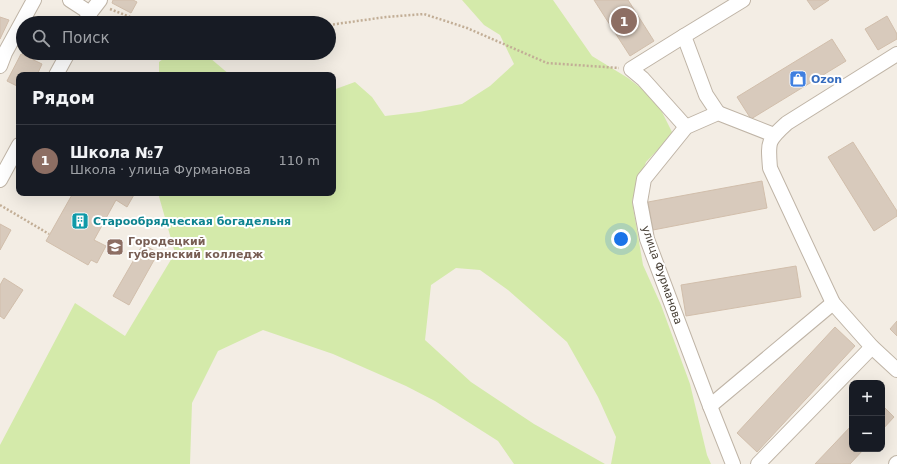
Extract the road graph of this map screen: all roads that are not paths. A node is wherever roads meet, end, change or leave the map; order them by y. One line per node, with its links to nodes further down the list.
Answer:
1 (34, 0): 5 (street)
2 (70, 0): 4 (street)
3 (743, 0): 7 (street)
4 (93, 10)
5 (25, 16)
6 (16, 33): 10 (street)
7 (684, 36): 12 (street); 13 (street)
8 (897, 54): 14 (street)
9 (64, 60): 11 (street)
10 (0, 66)
11 (58, 72)
12 (718, 113): 13 (street, улица Фурманова); 14 (street)
13 (686, 127): 20 (street, улица Фурманова)
14 (774, 135): 17 (street)
15 (16, 150): 16 (street)
16 (0, 180)
17 (833, 303): 18 (street); 20 (street)
18 (872, 347): 19 (street); 22 (street)
19 (897, 370)
20 (710, 406): 21 (street, улица Фурманова)
21 (733, 464)
22 (758, 464)

